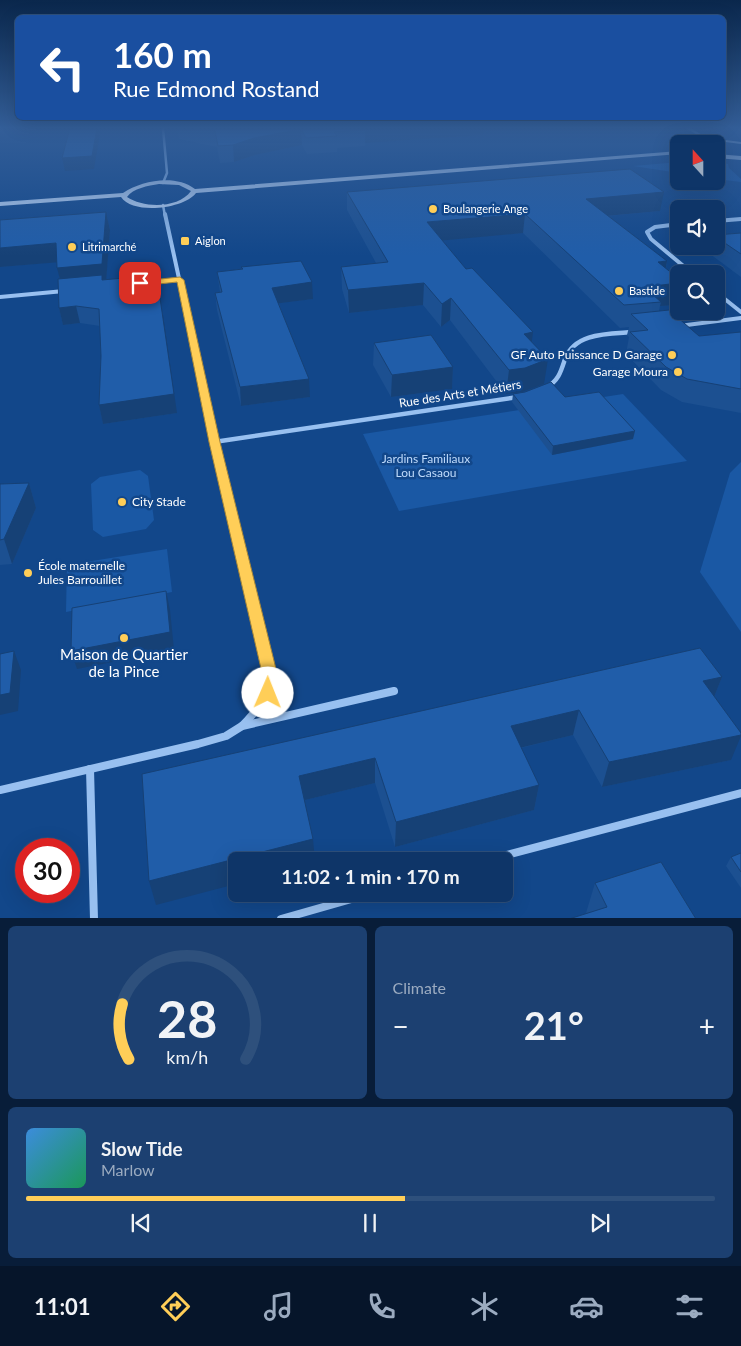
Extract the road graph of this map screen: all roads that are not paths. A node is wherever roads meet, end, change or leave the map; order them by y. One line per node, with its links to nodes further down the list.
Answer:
1 (167, 171): 3 (street)
2 (455, 171): 4 (main road)
3 (163, 183): 4 (main road); 5 (main road)
4 (194, 191): 7 (main road)
5 (124, 195): 6 (main road); 7 (main road)
6 (0, 204)
7 (163, 205): 12 (street)
8 (741, 219): 9 (street)
9 (725, 220)
10 (670, 225): 11 (street)
11 (682, 265)
12 (180, 280): 13 (street); 23 (street)
13 (139, 283)
14 (74, 290): 15 (street)
15 (0, 297)
16 (725, 299): 17 (street)
17 (741, 312)
18 (741, 318): 19 (street)
19 (678, 326)
20 (638, 331): 21 (street, Rue des Arts et Métiers)
21 (538, 390)
22 (523, 396): 23 (street, Rue des Arts et Métiers)
23 (214, 442): 25 (street)
24 (394, 691): 25 (street)
25 (242, 726): 26 (street)
26 (90, 769): 27 (street); 31 (street)
27 (0, 790)
28 (741, 793): 29 (street)
29 (513, 853)
30 (340, 902): 32 (street)
31 (94, 918)
32 (281, 918)

